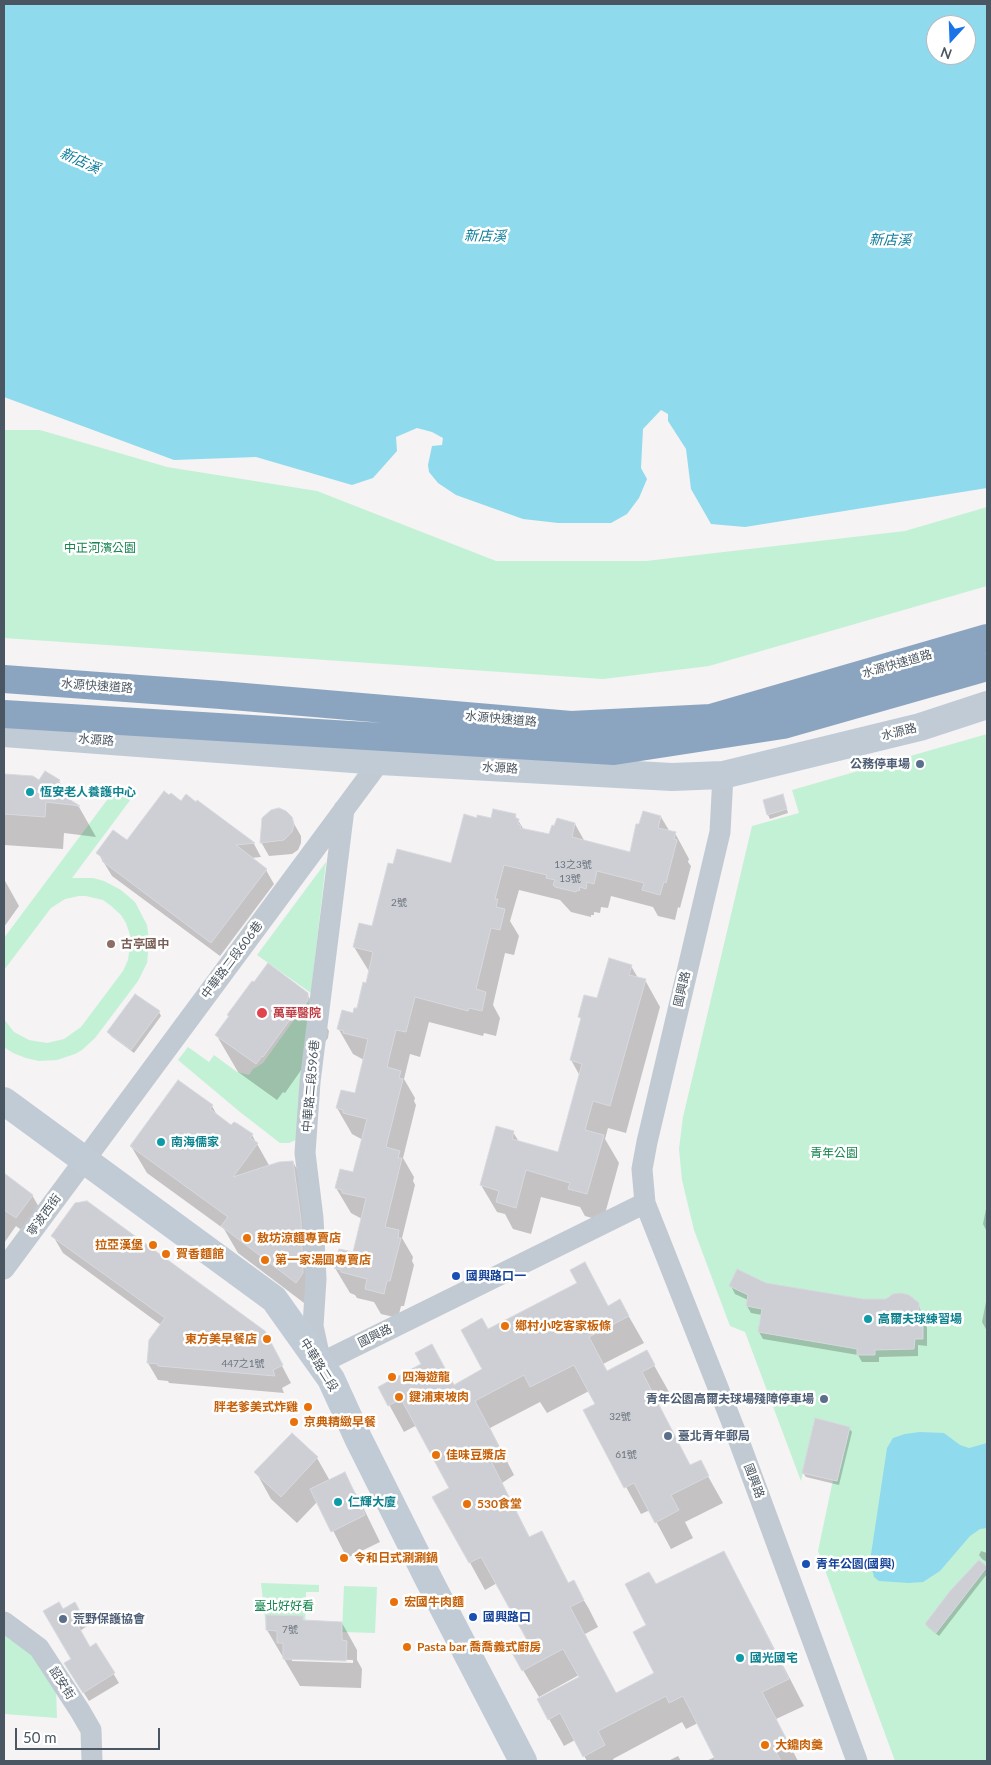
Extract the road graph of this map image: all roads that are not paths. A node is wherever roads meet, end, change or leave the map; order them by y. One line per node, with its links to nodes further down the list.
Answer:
1 (987, 638): 4 (highway, 水源快速道路)
2 (987, 667): 7 (highway, 水源快速道路)
3 (4, 679): 4 (highway, 水源快速道路)
4 (221, 695): 5 (highway)
5 (4, 698)
6 (987, 705): 10 (street, 水源路)
7 (4, 714)
8 (4, 733): 9 (street, 水源路)
9 (380, 761): 10 (street, 水源路); 11 (street, 中華路二段606巷)
10 (723, 775): 14 (street, 國興路)
11 (344, 809): 13 (street, 中華路二段606巷); 16 (street, 中華路二段596巷)
12 (4, 1101): 13 (street, 中華路二段)
13 (84, 1160): 15 (street, 寧波西街); 16 (street, 中華路二段)
14 (645, 1203): 16 (street, 國興路); 20 (street, 國興路)
15 (4, 1269)
16 (321, 1363): 19 (street, 中華路二段)
17 (4, 1622): 18 (street, 詔安街)
18 (92, 1761)
19 (523, 1761)
20 (857, 1761)

